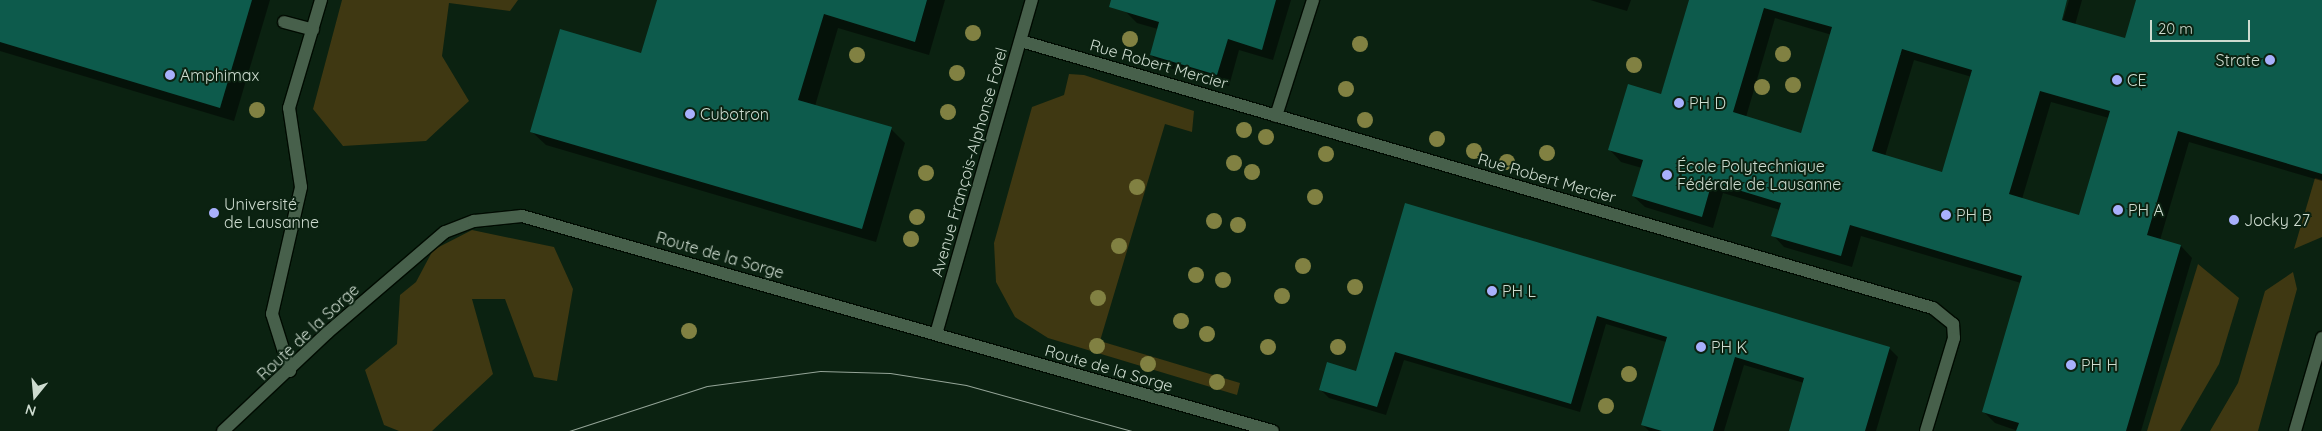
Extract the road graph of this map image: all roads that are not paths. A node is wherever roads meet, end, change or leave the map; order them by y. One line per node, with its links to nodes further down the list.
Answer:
1 (321, 0): 5 (street)
2 (1032, 0): 6 (street, Avenue François-Alphonse Forel)
3 (1313, 0): 7 (street)
4 (284, 22): 5 (street)
5 (313, 30): 10 (street)
6 (1021, 41): 7 (street, Rue Robert Mercier); 8 (street, Avenue François-Alphonse Forel)
7 (1276, 116): 13 (street, Rue Robert Mercier)
8 (936, 334): 10 (street, Route de la Sorge); 12 (street, Route de la Sorge)
9 (2322, 338): 14 (street)
10 (290, 371): 11 (street, Route de la Sorge)
11 (223, 431)
12 (1272, 431)
13 (1926, 431)
14 (2295, 431)

